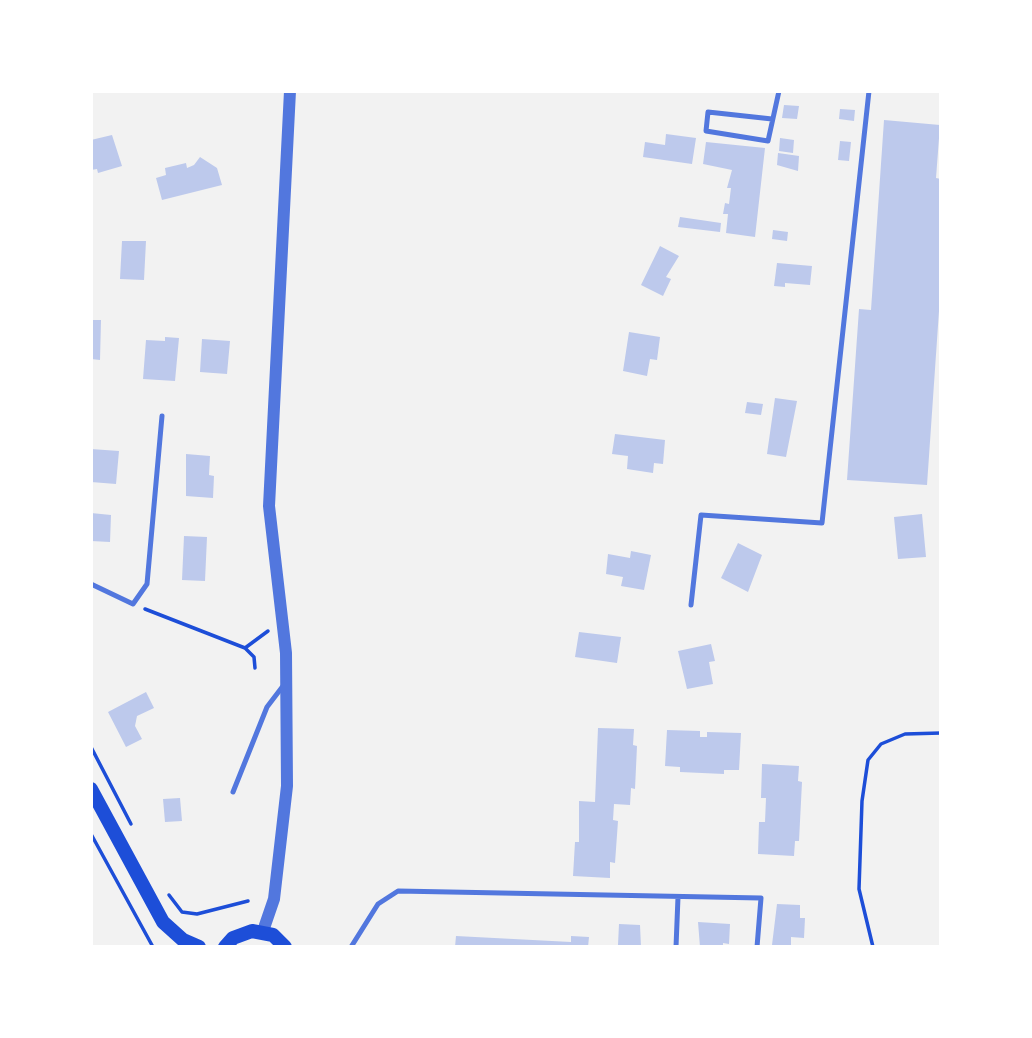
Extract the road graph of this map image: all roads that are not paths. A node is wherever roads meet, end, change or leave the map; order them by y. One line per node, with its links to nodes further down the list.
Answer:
1 (290, 91): 8 (street)
2 (779, 91): 4 (lane)
3 (869, 91): 7 (lane)
4 (772, 119): 4 (lane)
5 (162, 416): 6 (lane)
6 (91, 584)
7 (691, 605)
8 (287, 681): 10 (lane); 12 (street)
9 (91, 789): 13 (main road)
10 (233, 792)
11 (678, 897): 16 (lane); 17 (lane); 18 (lane)
12 (263, 931): 14 (main road); 15 (main road)
13 (199, 947)
14 (225, 947)
15 (285, 947)
16 (351, 947)
17 (676, 947)
18 (757, 947)

